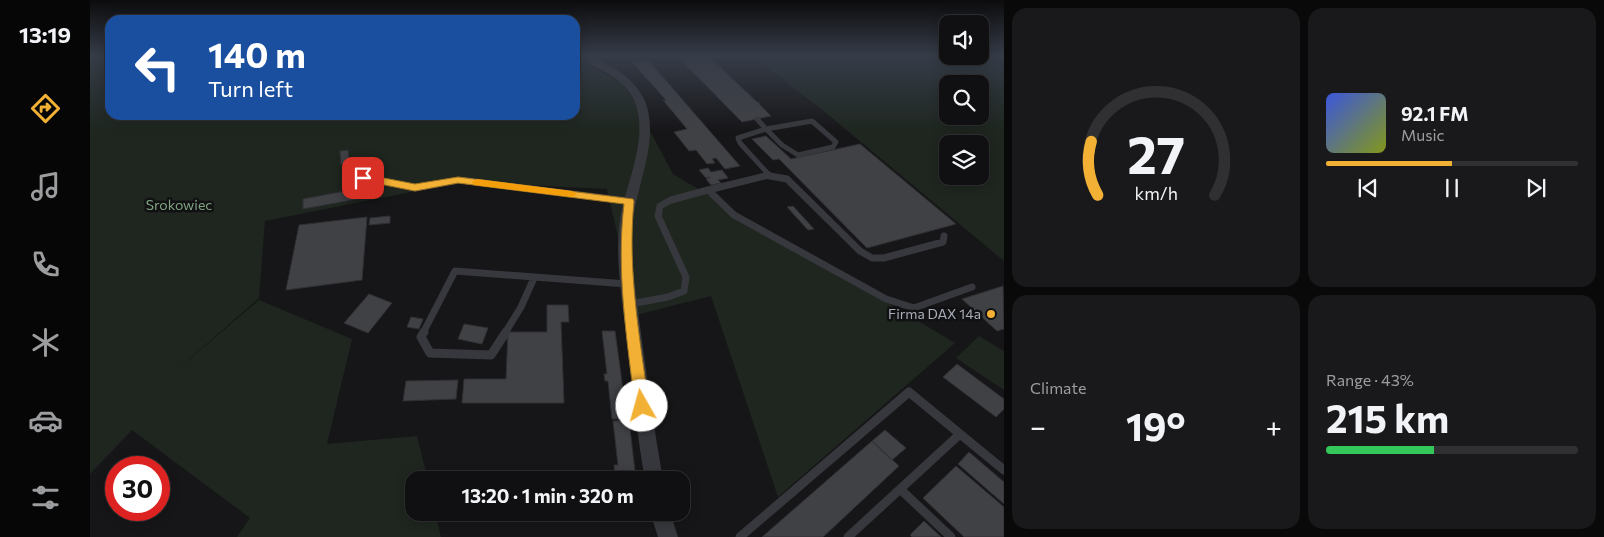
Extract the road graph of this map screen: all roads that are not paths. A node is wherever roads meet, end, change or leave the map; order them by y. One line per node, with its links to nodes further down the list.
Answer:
1 (624, 81): 7 (street)
2 (757, 119): 3 (lane)
3 (767, 130): 3 (lane); 4 (lane)
4 (770, 176): 6 (lane); 8 (lane)
5 (363, 178): 7 (lane)
6 (708, 190): 11 (lane); 12 (lane)
7 (629, 201): 10 (street)
8 (944, 236)
9 (534, 278): 9 (lane); 10 (lane)
10 (627, 284): 12 (street)
11 (972, 287)
12 (630, 304): 15 (street)
13 (960, 434): 14 (lane); 16 (lane); 19 (lane)
14 (1004, 470)
15 (653, 471)
16 (900, 489): 20 (lane); 21 (lane)
17 (663, 521): 18 (street)
18 (668, 537)
19 (740, 537)
20 (848, 537)
21 (951, 537)

